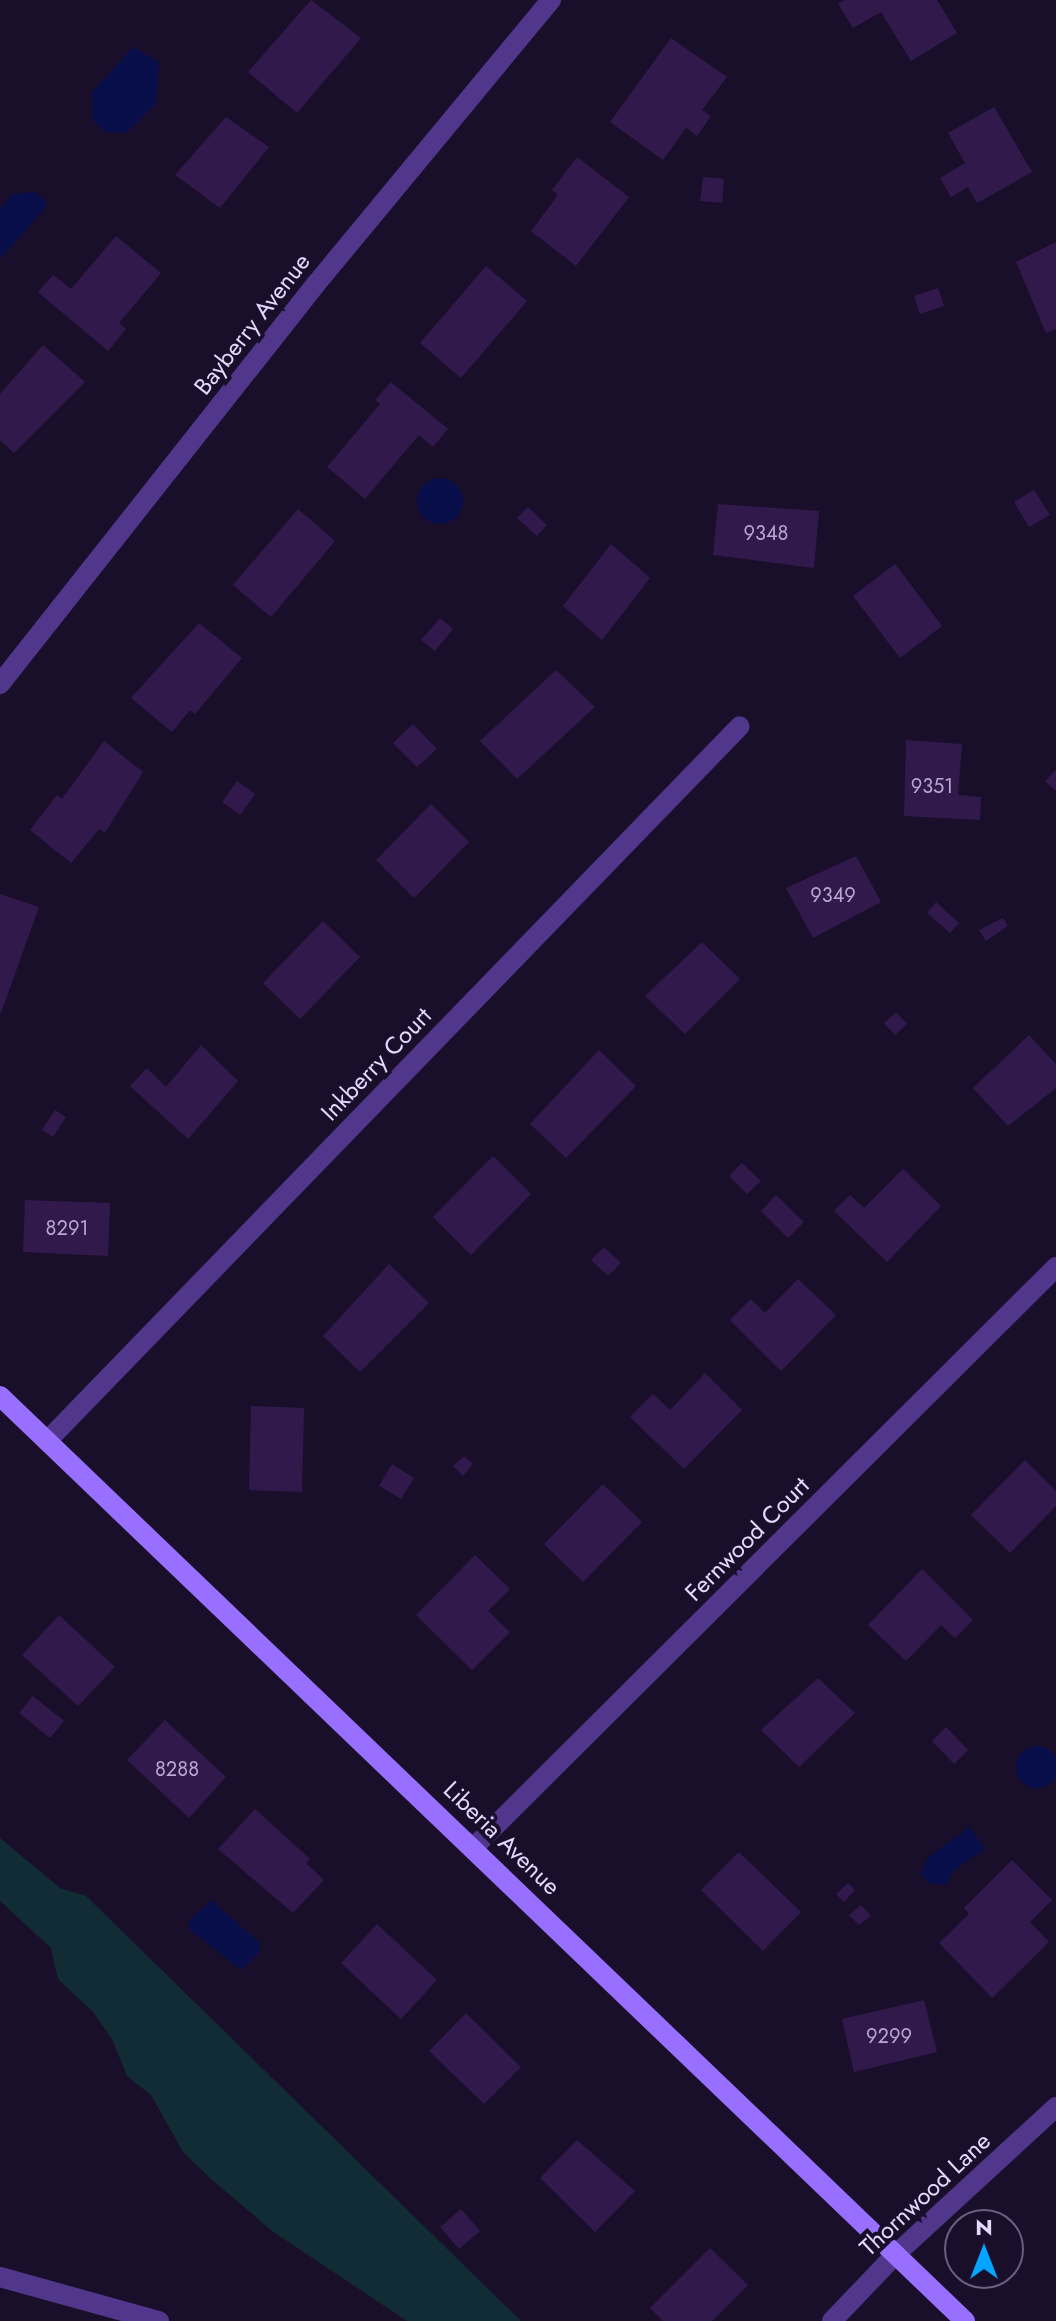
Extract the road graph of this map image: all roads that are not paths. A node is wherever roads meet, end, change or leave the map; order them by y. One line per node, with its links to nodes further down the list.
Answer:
1 (551, 0): 2 (street, Bayberry Avenue)
2 (0, 684)
3 (740, 726): 6 (street, Inkberry Court)
4 (1056, 1267): 7 (street, Fernwood Court)
5 (0, 1396): 6 (main road, Liberia Avenue)
6 (50, 1438): 7 (main road, Liberia Avenue)
7 (474, 1847): 9 (main road, Liberia Avenue)
8 (1056, 2107): 9 (street, Thornwood Lane)
9 (895, 2255): 12 (street, Thornwood Lane); 13 (main road, Liberia Avenue)
10 (0, 2277): 11 (street)
11 (159, 2321)
12 (832, 2321)
13 (965, 2321)

